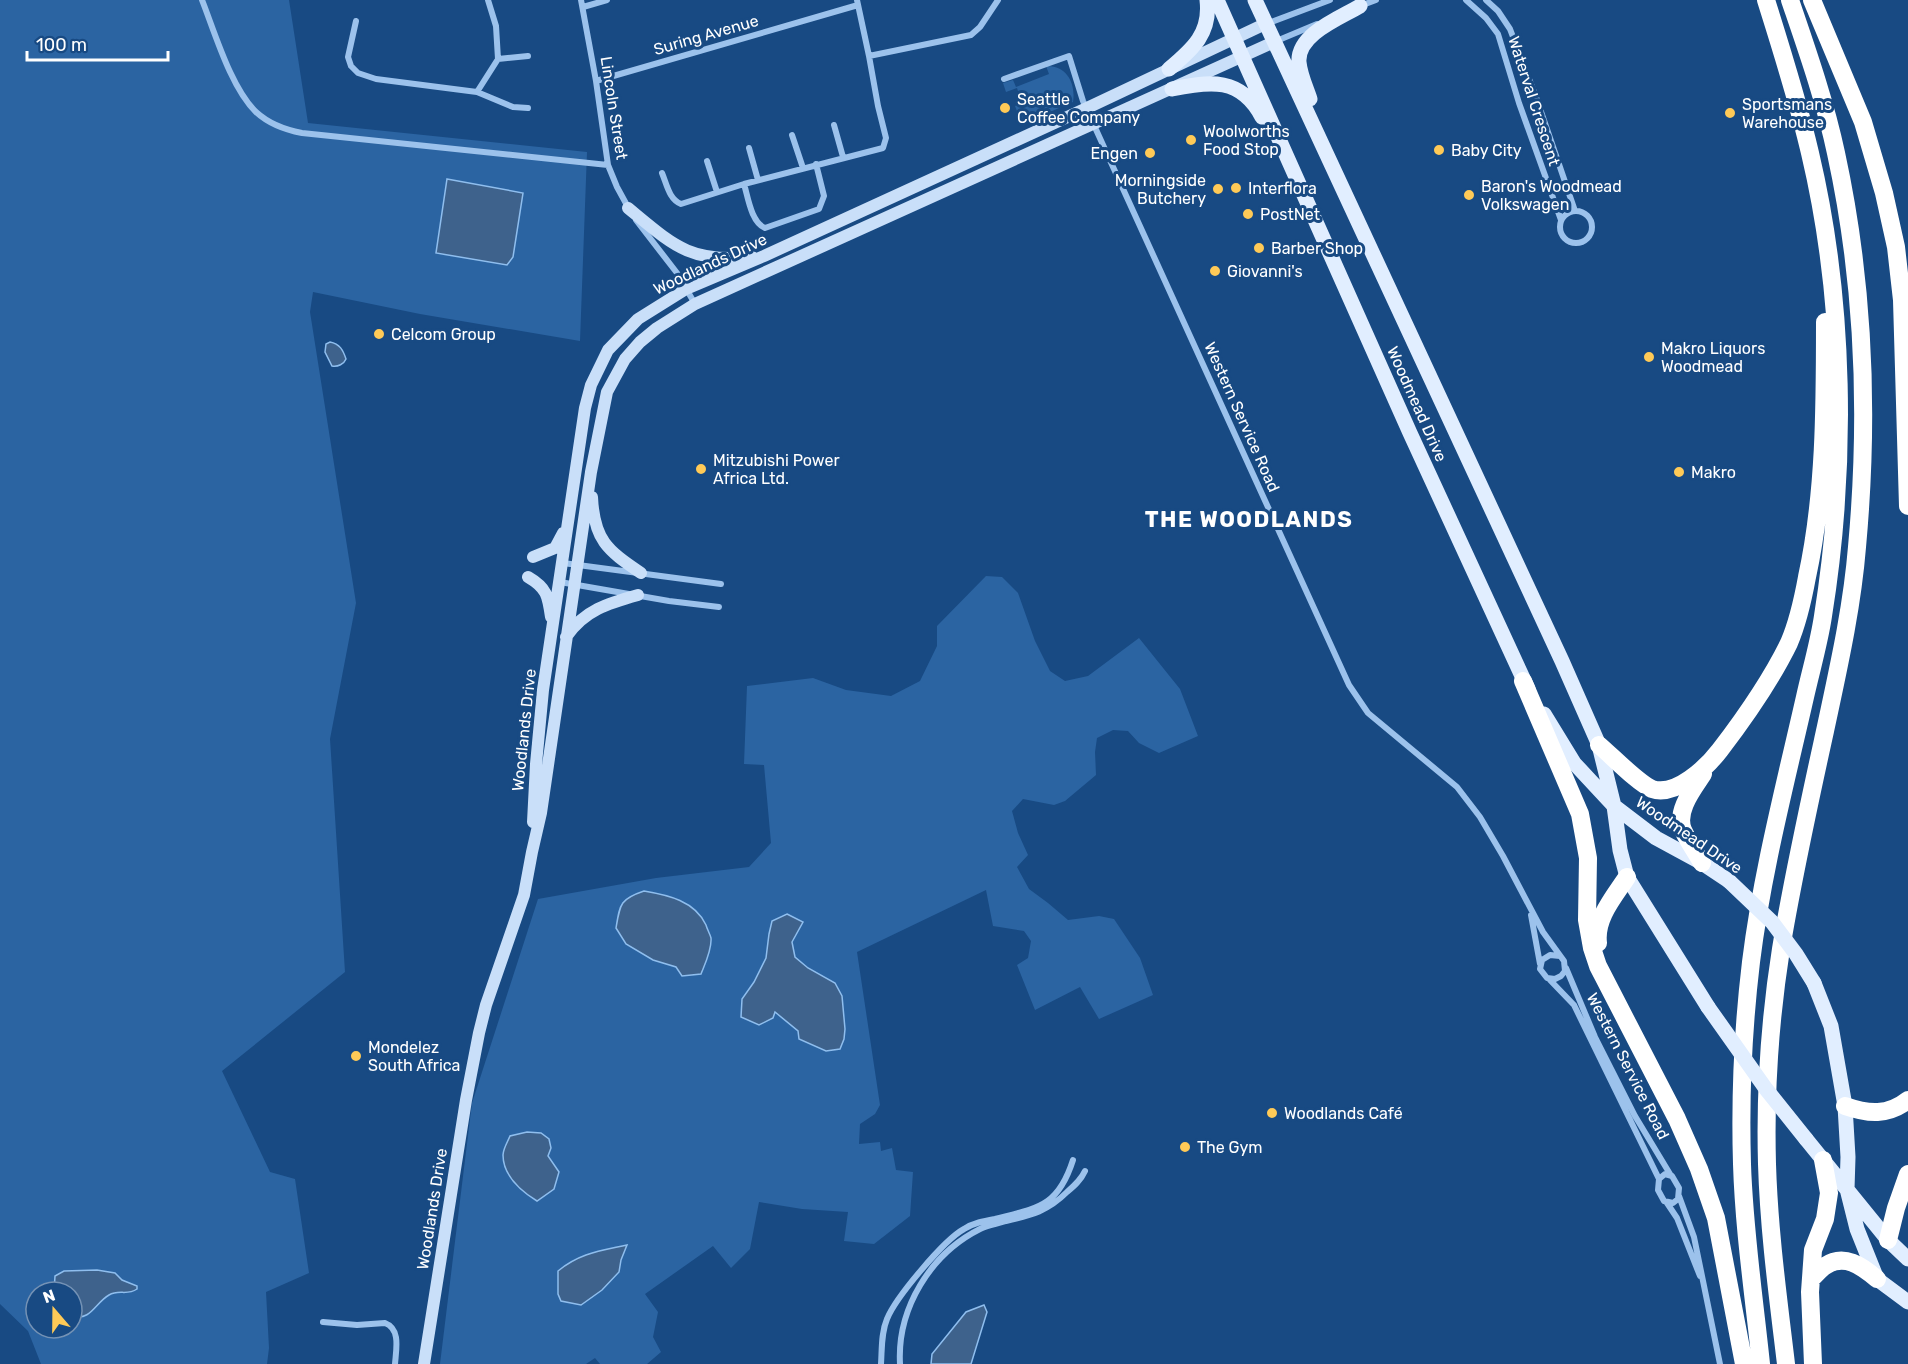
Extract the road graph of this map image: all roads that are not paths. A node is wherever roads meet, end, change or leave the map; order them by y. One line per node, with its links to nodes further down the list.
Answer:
1 (202, 0): 42 (street)
2 (488, 0): 25 (street)
3 (607, 0): 16 (street)
4 (998, 0): 23 (street)
5 (1207, 0): 26 (main road)
6 (1217, 0): 20 (main road, Woodmead Drive)
7 (1255, 0): 19 (main road, Woodmead Drive)
8 (1330, 0): 19 (street)
9 (1376, 0): 17 (street)
10 (1466, 0): 51 (street, Waterval Crescent)
11 (1486, 0): 50 (street, Waterval Crescent)
12 (1766, 0): 38 (highway)
13 (1790, 0): 108 (highway)
14 (1812, 0): 56 (highway)
15 (857, 2): 23 (street); 28 (street, Suring Avenue)
16 (582, 4): 28 (street, Lincoln Street)
17 (1360, 6): 21 (street); 37 (main road)
18 (356, 21): 30 (street)
19 (1265, 24): 20 (main road, Woodlands Drive); 21 (main road, Woodmead Drive)
20 (1234, 38): 24 (main road, Woodmead Drive); 26 (main road, Woodlands Drive)
21 (1274, 42): 24 (main road, Woodlands Drive); 37 (main road, Woodmead Drive)
22 (528, 56): 25 (street)
23 (869, 56): 39 (street)
24 (1243, 57): 29 (main road, Woodlands Drive); 45 (main road, Woodmead Drive)
25 (498, 59): 30 (street)
26 (1169, 69): 32 (main road, Woodlands Drive)
27 (1004, 79): 32 (street, Western Service Road)
28 (596, 81): 42 (street, Lincoln Street)
29 (1172, 89): 33 (main road, Woodlands Drive); 45 (main road)
30 (477, 92): 31 (street)
31 (528, 108)
32 (1087, 108): 33 (street, Western Service Road); 52 (main road, Woodlands Drive)
33 (1094, 123): 54 (main road, Woodlands Drive); 77 (street, Western Service Road)
34 (834, 125): 39 (street)
35 (792, 135): 43 (street)
36 (749, 148): 46 (street)
37 (1325, 148): 71 (main road, Woodmead Drive)
38 (1811, 156): 72 (highway); 107 (highway)
39 (843, 157): 41 (street)
40 (706, 161): 48 (street)
41 (816, 164): 43 (street); 47 (street)
42 (608, 165): 49 (street, Lincoln Street)
43 (802, 168): 46 (street)
44 (662, 173): 48 (street)
45 (1295, 178): 70 (main road, Woodmead Drive)
46 (758, 180): 47 (street)
47 (744, 184): 48 (street)
48 (717, 192)
49 (628, 208): 52 (main road); 53 (street, Lincoln Street)
50 (1575, 211): 51 (street); 51 (street)
51 (1561, 220)
52 (764, 256): 53 (main road, Woodlands Drive)
53 (686, 289): 54 (street, Lincoln Street); 57 (main road, Woodlands Drive)
54 (695, 304): 55 (main road, Woodlands Drive)
55 (591, 472): 60 (main road, Woodlands Drive); 61 (main road)
56 (1908, 506)
57 (567, 523): 58 (main road); 59 (main road, Woodlands Drive)
58 (533, 557)
59 (563, 563): 60 (street); 63 (main road, Woodlands Drive)
60 (577, 564): 61 (street); 64 (main road, Woodlands Drive)
61 (641, 573): 65 (street)
62 (528, 577): 68 (main road)
63 (560, 582): 64 (street); 68 (main road, Woodlands Drive)
64 (574, 583): 66 (street); 69 (main road, Woodlands Drive)
65 (721, 584)
66 (638, 595): 67 (street); 69 (main road)
67 (719, 608)
68 (553, 630): 74 (main road, Woodlands Drive)
69 (565, 639): 74 (main road, Woodlands Drive)
70 (1523, 681): 73 (main road, Woodmead Drive); 82 (highway)
71 (1599, 745): 72 (highway); 73 (main road, Woodmead Drive)
72 (1711, 762): 75 (highway)
73 (1614, 806): 75 (main road, Woodmead Drive); 76 (main road, Woodmead Drive)
74 (532, 852): 102 (main road, Woodlands Drive)
75 (1702, 863): 84 (main road, Woodmead Drive, bridge)
76 (1628, 877): 82 (highway); 86 (main road, Woodmead Drive, bridge)
77 (1529, 907): 78 (street, Western Service Road); 79 (street, Western Service Road)
78 (1560, 956): 79 (street); 80 (street)
79 (1540, 964): 81 (street)
80 (1566, 967): 81 (street); 88 (street, Western Service Road)
81 (1549, 979): 90 (street, Western Service Road)
82 (1610, 988): 106 (highway)
83 (1908, 1100): 84 (highway)
84 (1845, 1106): 91 (main road, Woodmead Drive)
85 (1073, 1160): 103 (street)
86 (1823, 1160): 91 (main road, Woodmead Drive); 96 (highway)
87 (1085, 1171): 104 (street)
88 (1670, 1174): 90 (street); 92 (street)
89 (1908, 1174): 94 (highway)
90 (1659, 1179): 93 (street)
91 (1847, 1189): 94 (main road, Woodmead Drive); 97 (main road, Woodmead Drive)
92 (1679, 1196): 93 (street); 98 (street)
93 (1667, 1203): 98 (street)
94 (1888, 1240): 95 (main road, Woodmead Drive)
95 (1908, 1259)
96 (1811, 1279): 97 (highway); 109 (highway)
97 (1877, 1279): 99 (main road)
98 (1703, 1285): 105 (street)
99 (1908, 1302)
100 (323, 1322): 101 (street)
101 (395, 1364)
102 (424, 1364)
103 (881, 1364)
104 (900, 1364)
105 (1720, 1364)
106 (1744, 1364)
107 (1761, 1364)
108 (1786, 1364)
109 (1813, 1364)

